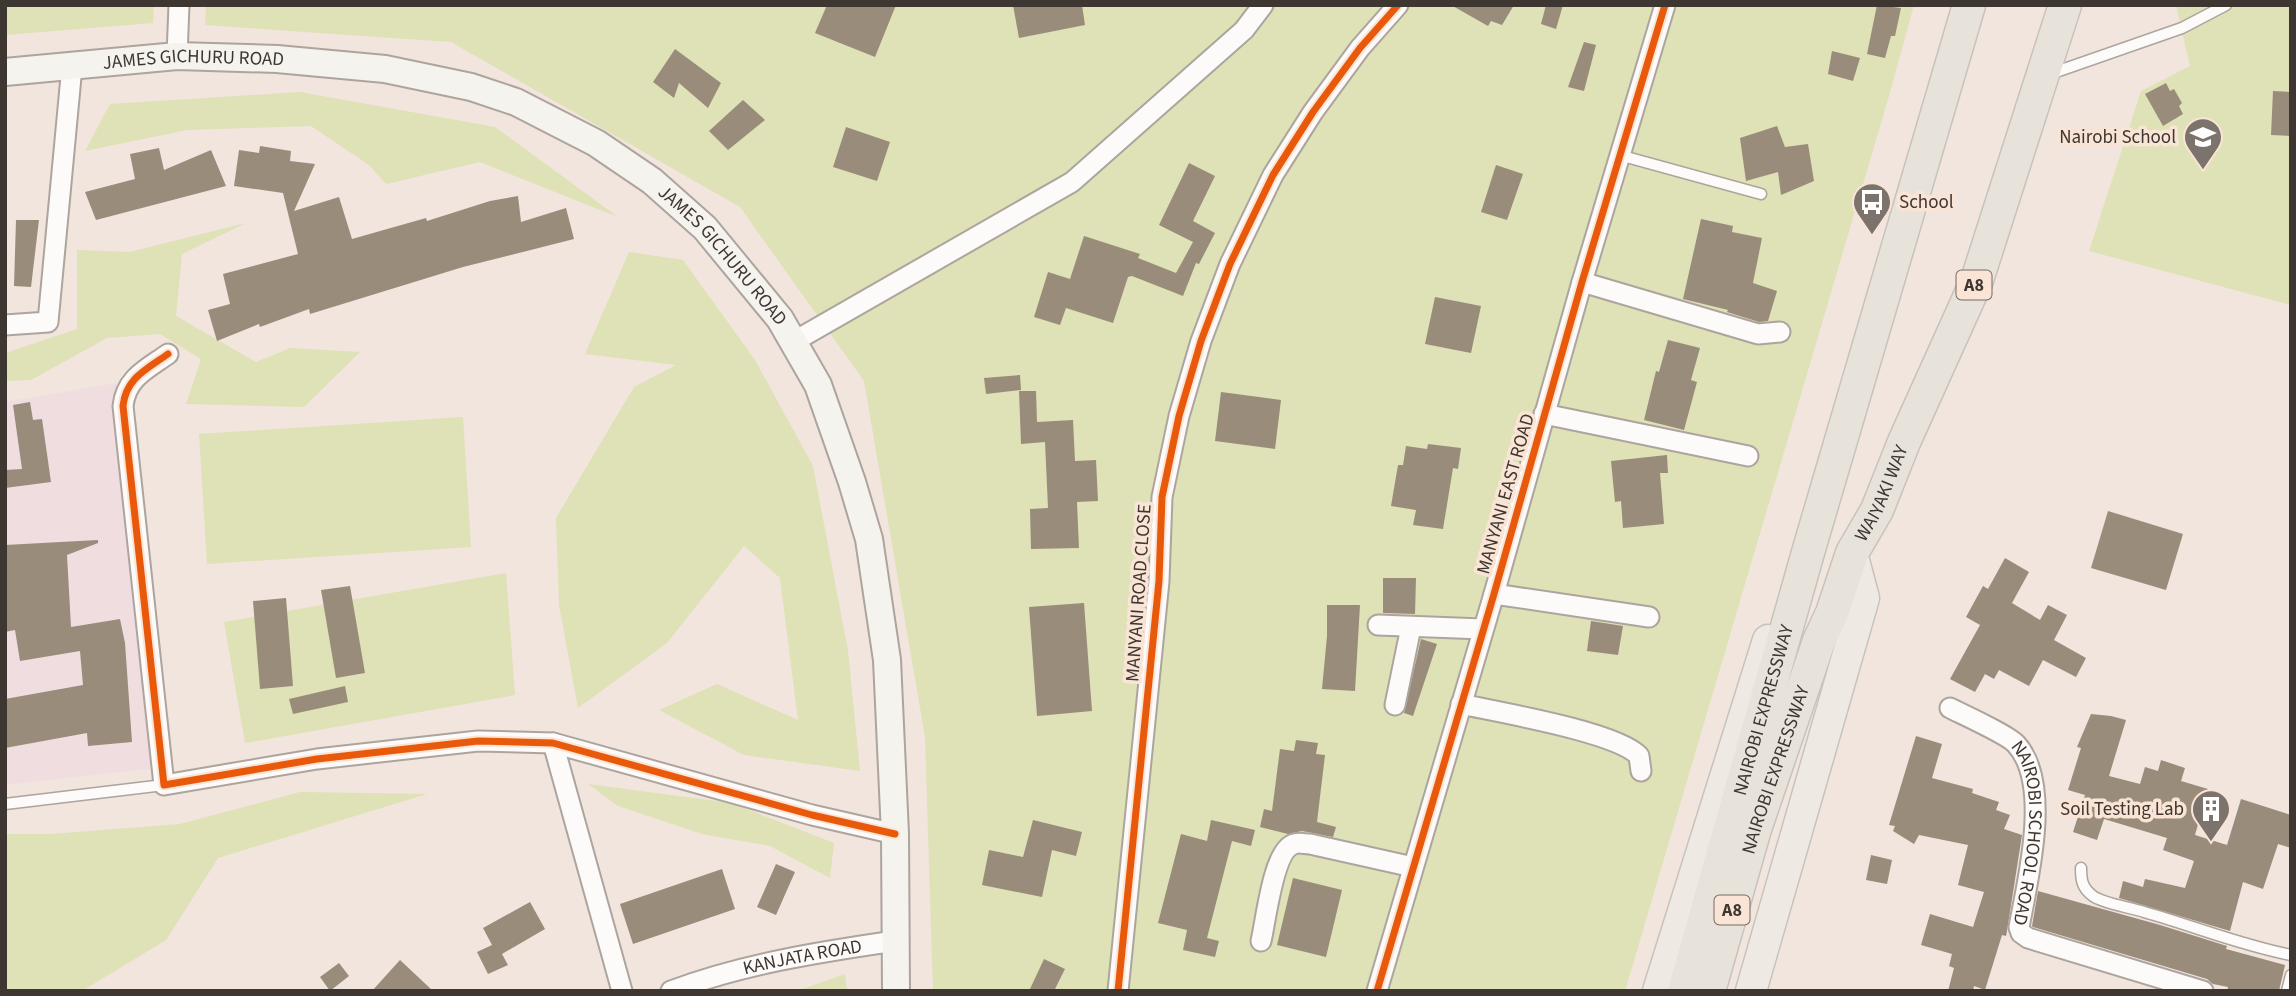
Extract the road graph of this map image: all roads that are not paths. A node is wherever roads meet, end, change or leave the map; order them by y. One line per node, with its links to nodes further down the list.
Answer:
1 (179, 5): 8 (street)
2 (1263, 5): 17 (street)
3 (1398, 5): 45 (street, MANYANI ROAD CLOSE)
4 (1665, 5): 12 (street, MANYANI EAST ROAD)
5 (1969, 5): 21 (highway, A8)
6 (2065, 5): 11 (highway, WAIYAKI WAY / A8)
7 (2226, 5): 11 (lane)
8 (177, 55): 9 (main road, JAMES GICHURU ROAD); 17 (main road, JAMES GICHURU ROAD)
9 (72, 66): 10 (main road, JAMES GICHURU ROAD); 15 (street)
10 (5, 72)
11 (2043, 76): 22 (highway, WAIYAKI WAY / A8)
12 (1619, 155): 13 (lane); 14 (street, MANYANI EAST ROAD)
13 (1761, 194)
14 (1582, 282): 16 (street); 19 (street, MANYANI EAST ROAD)
15 (5, 325)
16 (1780, 332)
17 (793, 342): 35 (main road, JAMES GICHURU ROAD)
18 (168, 354): 33 (street)
19 (1544, 414): 20 (street); 23 (street, MANYANI EAST ROAD)
20 (1748, 456)
21 (1809, 549): 47 (main road, A8); 48 (highway, NAIROBI EXPRESSWAY / A8)
22 (1852, 553): 49 (highway, NAIROBI EXPRESSWAY / A8); 50 (main road, WAIYAKI WAY)
23 (1494, 594): 24 (street); 27 (street, MANYANI EAST ROAD)
24 (1649, 617)
25 (1378, 625): 26 (street)
26 (1411, 627): 27 (street); 29 (street)
27 (1483, 629): 28 (street, MANYANI EAST ROAD)
28 (1461, 704): 32 (street); 36 (street, MANYANI EAST ROAD)
29 (1395, 705)
30 (1950, 708): 51 (street, NAIROBI SCHOOL ROAD)
31 (553, 743): 33 (street); 35 (street); 42 (street)
32 (1641, 771)
33 (164, 785): 34 (lane)
34 (5, 804)
35 (895, 834): 38 (main road, JAMES GICHURU ROAD)
36 (1413, 867): 39 (street); 46 (street, MANYANI EAST ROAD)
37 (2081, 868): 40 (lane)
38 (895, 941): 43 (street, KANJATA ROAD); 44 (main road, JAMES GICHURU ROAD)
39 (1261, 941)
40 (2291, 955)
41 (2291, 975): 52 (lane)
42 (622, 991)
43 (671, 991)
44 (896, 991)
45 (1118, 991)
46 (1377, 991)
47 (1658, 991)
48 (1684, 991)
49 (1709, 991)
50 (1751, 991)
51 (2203, 991)
52 (2287, 991)

